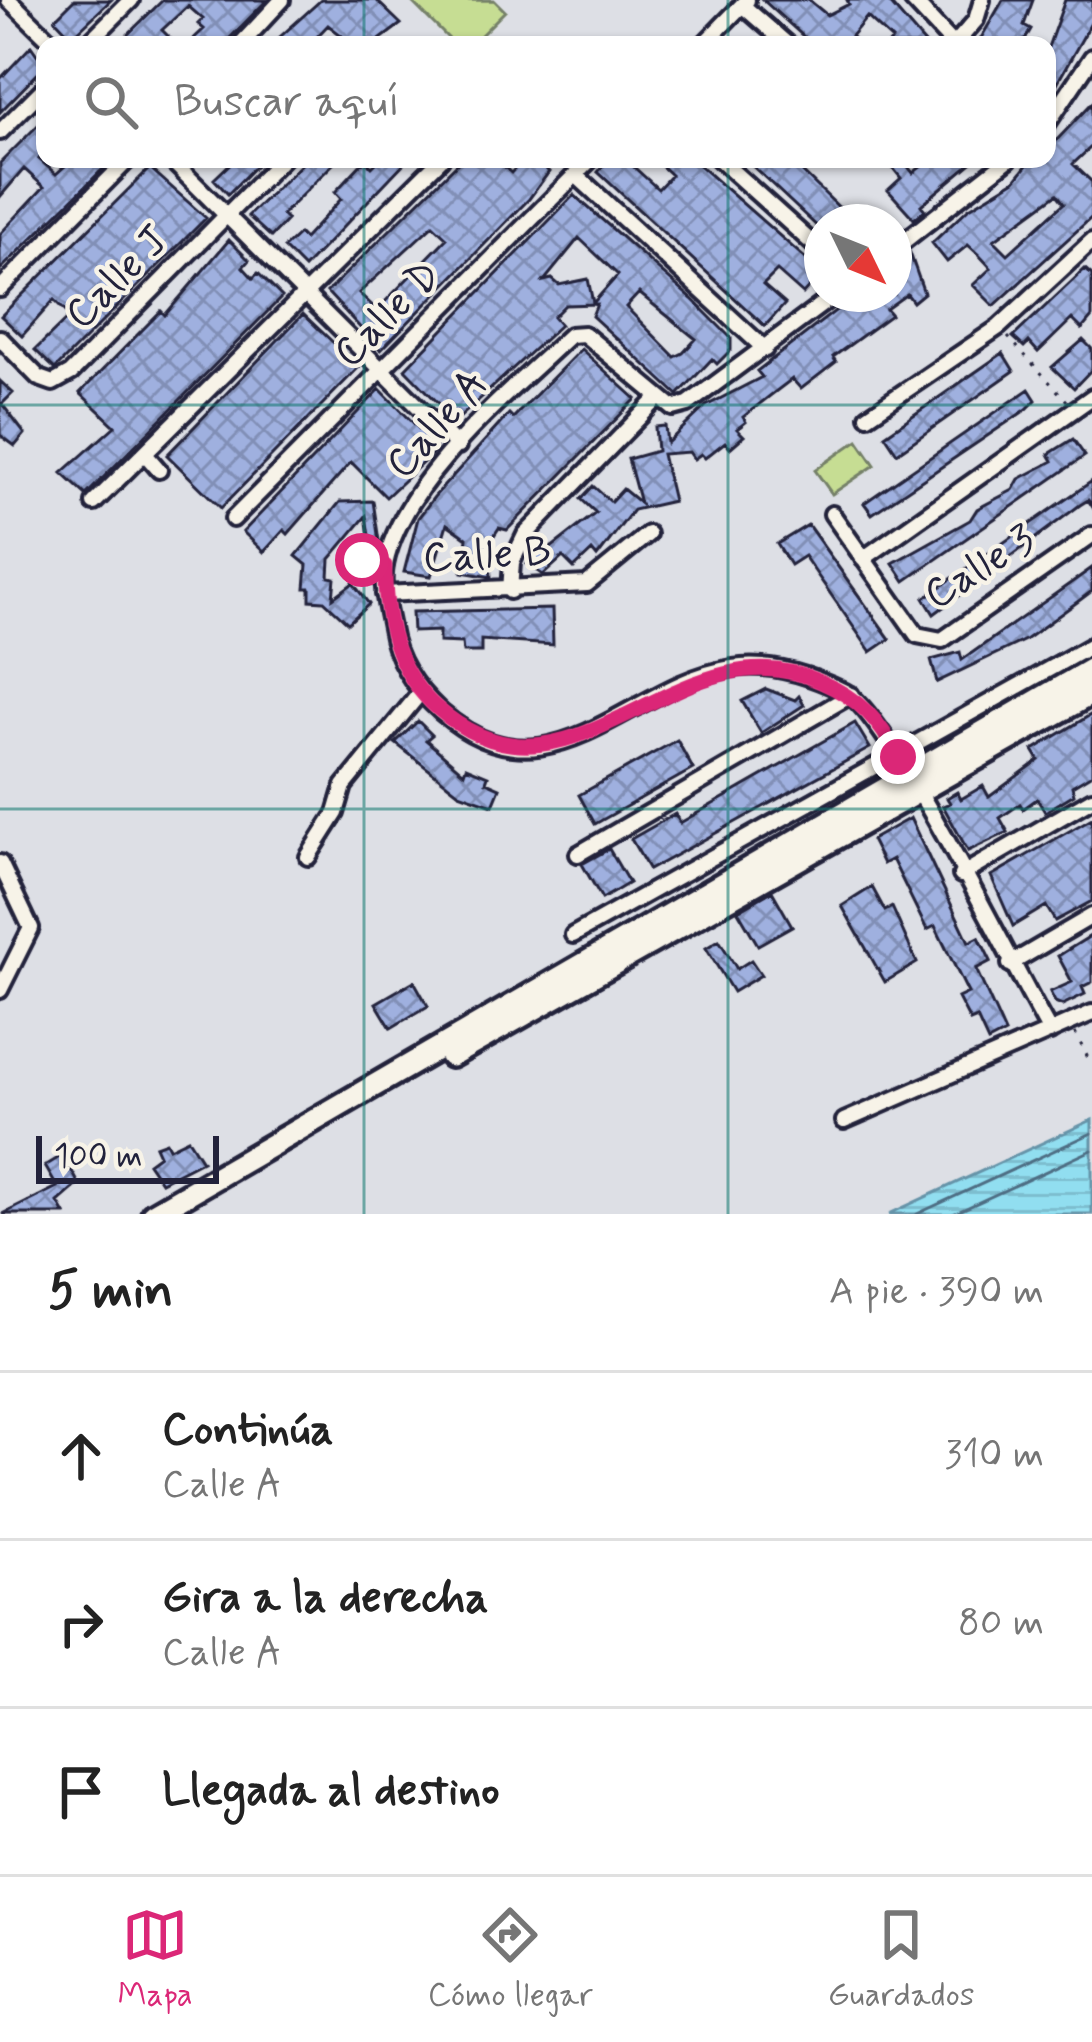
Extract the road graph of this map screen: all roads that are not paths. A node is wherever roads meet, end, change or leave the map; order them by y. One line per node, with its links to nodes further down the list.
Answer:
1 (9, 0): 7 (street)
2 (131, 0): 8 (street)
3 (282, 0): 9 (street)
4 (912, 0): 12 (street)
5 (982, 0): 13 (street)
6 (744, 3): 10 (street); 11 (street)
7 (46, 36)
8 (95, 36)
9 (248, 36)
10 (712, 36)
11 (779, 36)
12 (946, 36)
13 (962, 36)
14 (1092, 57): 16 (street)
15 (36, 96): 17 (street)
16 (1056, 111)
17 (0, 132)
18 (120, 168): 30 (street)
19 (179, 168): 26 (street)
20 (273, 168): 26 (street)
21 (432, 168): 31 (street)
22 (583, 168): 25 (street, Calle D)
23 (729, 168): 28 (street)
24 (998, 168): 27 (street)
25 (576, 176): 34 (street); 35 (street, Calle D)
26 (226, 215): 31 (street); 33 (street, Calle J)
27 (912, 235)
28 (804, 236)
29 (1092, 241): 38 (street)
30 (0, 289)
31 (303, 292): 35 (street); 40 (street)
32 (813, 312): 34 (street)
33 (0, 338)
34 (765, 349): 37 (street)
35 (381, 368): 39 (street); 44 (street, Calle D)
36 (1092, 397): 48 (street)
37 (658, 398): 39 (street, Calle A); 50 (street)
38 (868, 416)
39 (458, 446): 49 (street, Calle A)
40 (146, 455): 41 (street); 42 (street)
41 (159, 470)
42 (94, 503)
43 (832, 514): 48 (street, Calle 3)
44 (233, 519)
45 (648, 534): 50 (street, Calle B)
46 (1092, 535): 48 (street, Calle 3)
47 (362, 560): 49 (street)
48 (863, 560)
49 (385, 566): 51 (street, Calle A)
50 (510, 591): 51 (street, Calle B)
51 (384, 595): 54 (street, Calle A)
52 (1092, 645): 57 (street)
53 (1092, 669): 57 (main road)
54 (420, 693): 56 (street, Calle A); 60 (street)
55 (1092, 693): 57 (main road)
56 (851, 695): 57 (street, Calle A); 59 (street)
57 (908, 774): 62 (street, Calle A); 66 (street); 72 (main road)
58 (1092, 799): 62 (street)
59 (578, 854)
60 (308, 856)
61 (0, 863): 63 (street)
62 (961, 875): 67 (street, Calle A)
63 (14, 893): 64 (street); 68 (street)
64 (0, 904)
65 (1092, 916): 67 (street)
66 (573, 934)
67 (1010, 964): 70 (street, Calle A)
68 (0, 990)
69 (1092, 1013): 70 (street)
70 (1050, 1032): 71 (street)
71 (844, 1121)
72 (153, 1214)

